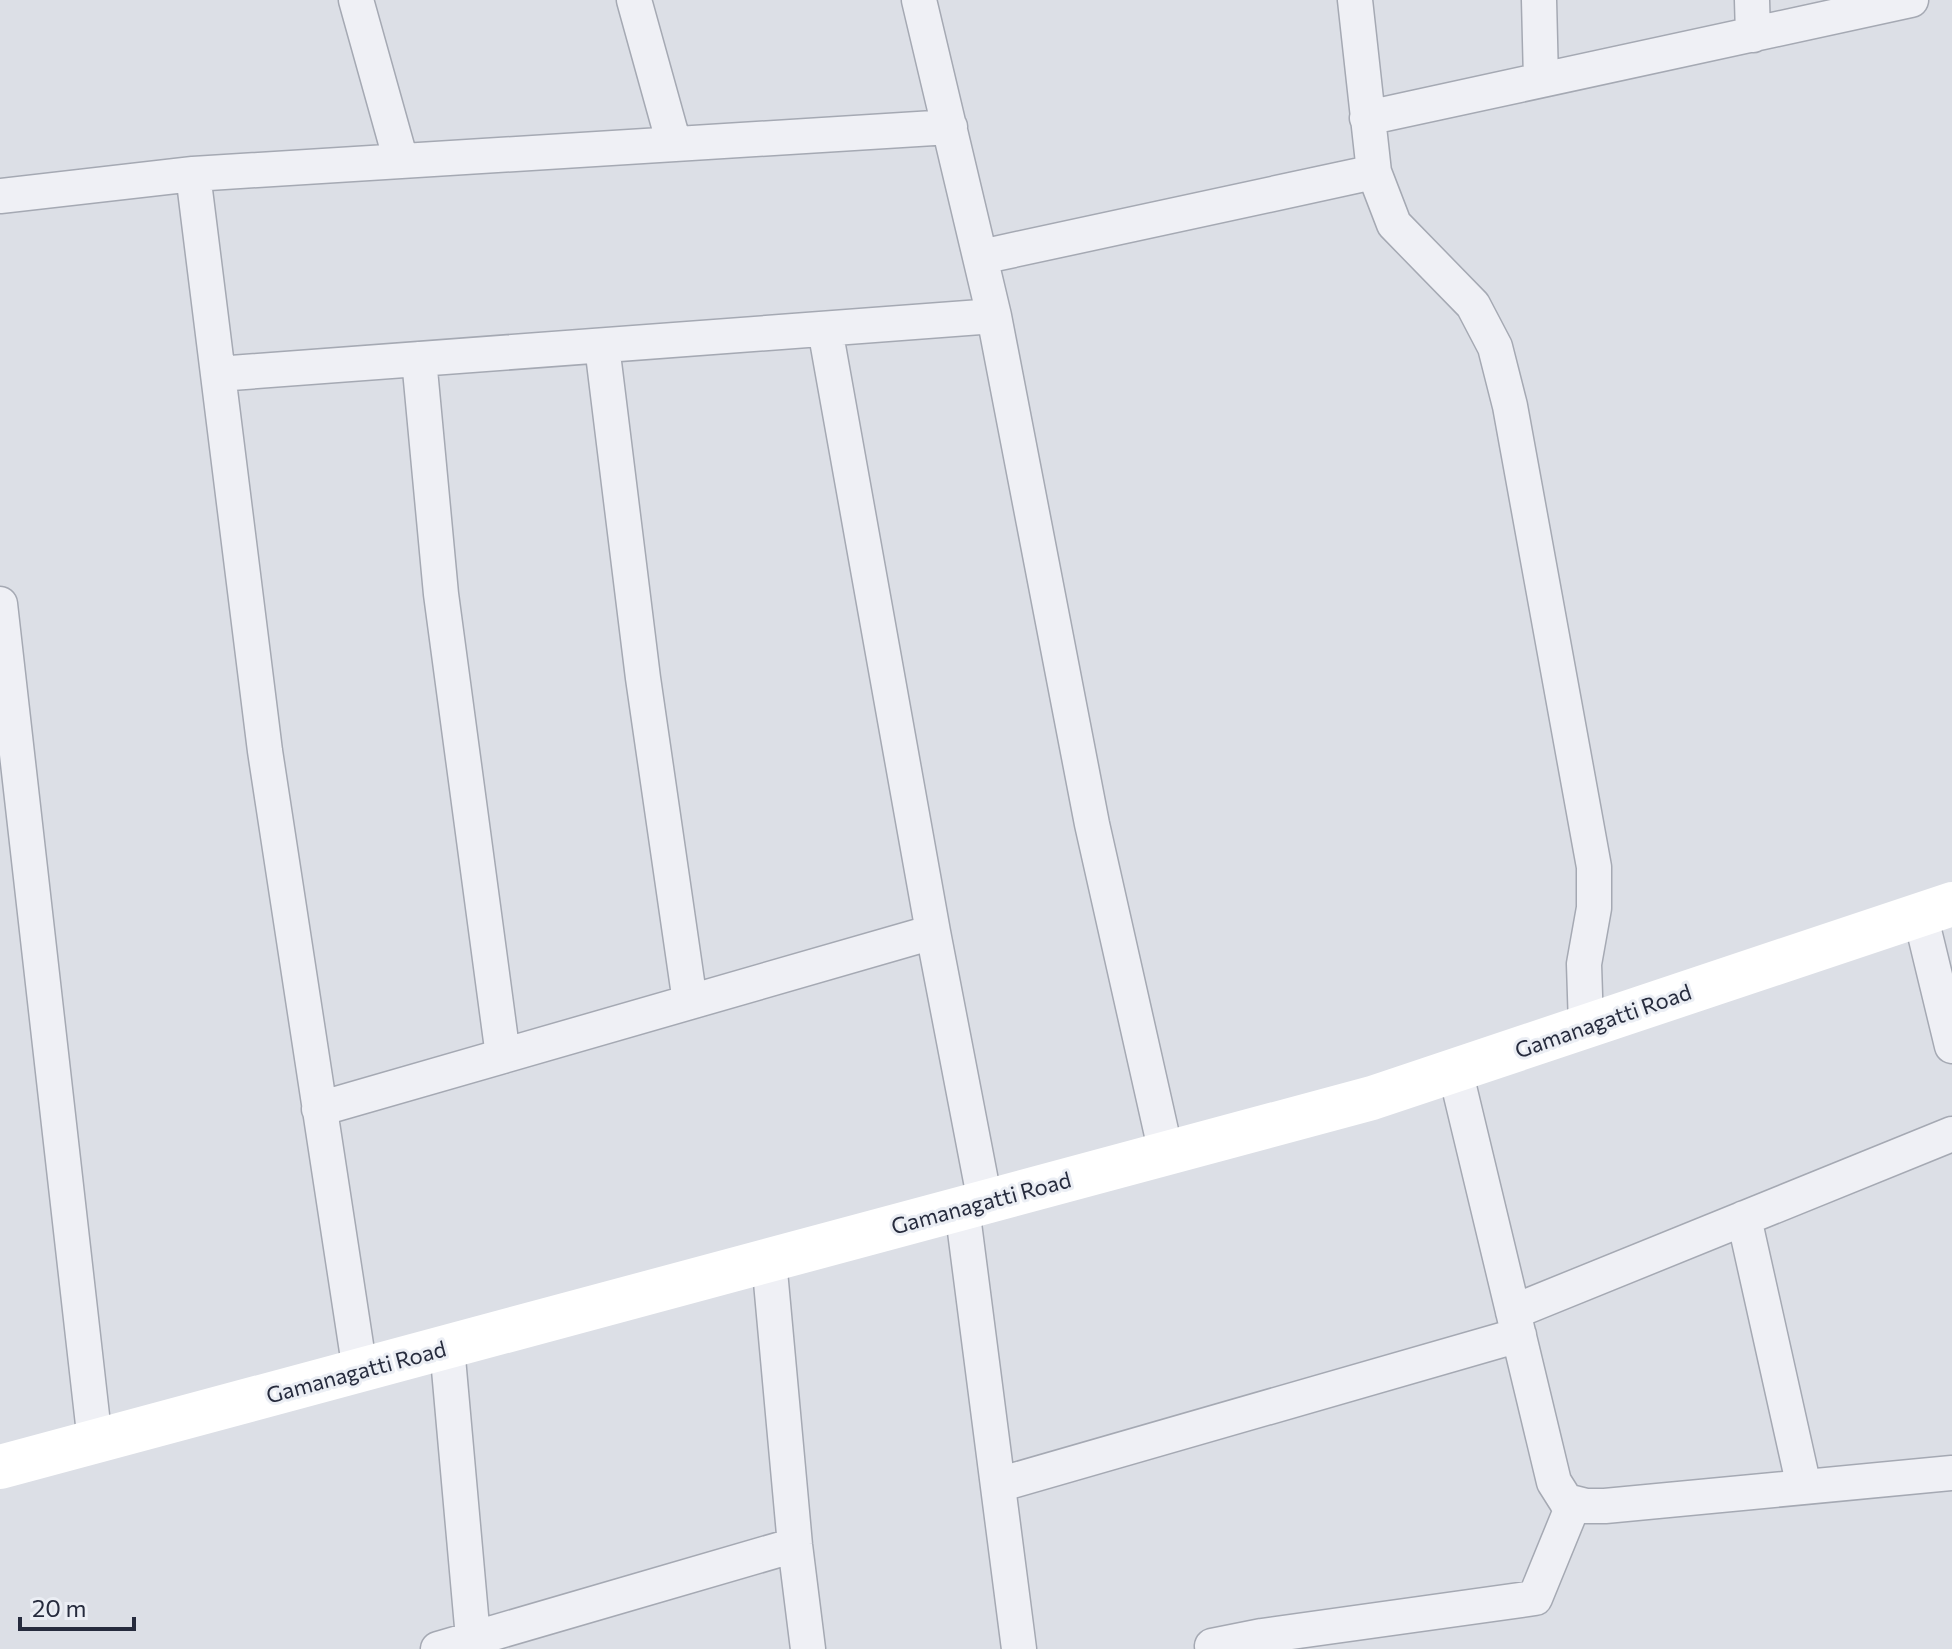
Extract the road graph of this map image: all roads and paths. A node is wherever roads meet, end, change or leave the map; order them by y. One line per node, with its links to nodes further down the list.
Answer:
1 (356, 0): 13 (street)
2 (634, 0): 12 (street)
3 (919, 0): 11 (street)
4 (1355, 0): 10 (street)
5 (1539, 0): 9 (street)
6 (1752, 0): 8 (street)
7 (1911, 0): 8 (street)
8 (1753, 35): 9 (street)
9 (1541, 80): 10 (street)
10 (1367, 118): 14 (street)
11 (950, 127): 12 (street); 17 (street)
12 (674, 144): 13 (street)
13 (401, 161): 15 (street)
14 (1374, 172): 17 (street); 27 (street)
15 (193, 174): 16 (street); 22 (street)
16 (0, 196)
17 (981, 257): 18 (street)
18 (994, 316): 19 (street); 33 (street)
19 (825, 329): 20 (street); 25 (street)
20 (602, 346): 21 (street); 26 (street)
21 (419, 359): 22 (street); 29 (street)
22 (218, 374): 31 (street)
23 (0, 604): 40 (street)
24 (1936, 909): 27 (street, Gamanagatti Road); 28 (street)
25 (933, 932): 26 (street); 34 (street)
26 (690, 1002): 29 (street)
27 (1586, 1026): 30 (street, Gamanagatti Road)
28 (1952, 1046)
29 (503, 1056): 31 (street)
30 (1455, 1070): 33 (street, Gamanagatti Road); 37 (street)
31 (319, 1109): 39 (street)
32 (1952, 1134): 35 (street)
33 (1166, 1153): 34 (street, Gamanagatti Road)
34 (974, 1205): 36 (street, Gamanagatti Road); 43 (street)
35 (1744, 1218): 37 (street); 44 (street)
36 (769, 1260): 38 (street, Gamanagatti Road); 46 (street)
37 (1516, 1323): 43 (street); 45 (street)
38 (447, 1347): 39 (street, Gamanagatti Road); 47 (street)
39 (360, 1371): 40 (street, Gamanagatti Road)
40 (95, 1442): 41 (street, Gamanagatti Road)
41 (0, 1467)
42 (1952, 1473): 44 (street)
43 (998, 1485): 50 (street)
44 (1804, 1487): 45 (street)
45 (1566, 1501): 51 (street)
46 (795, 1545): 47 (street); 49 (street)
47 (473, 1644): 48 (street)
48 (438, 1649)
49 (808, 1649)
50 (1019, 1649)
51 (1213, 1649)

